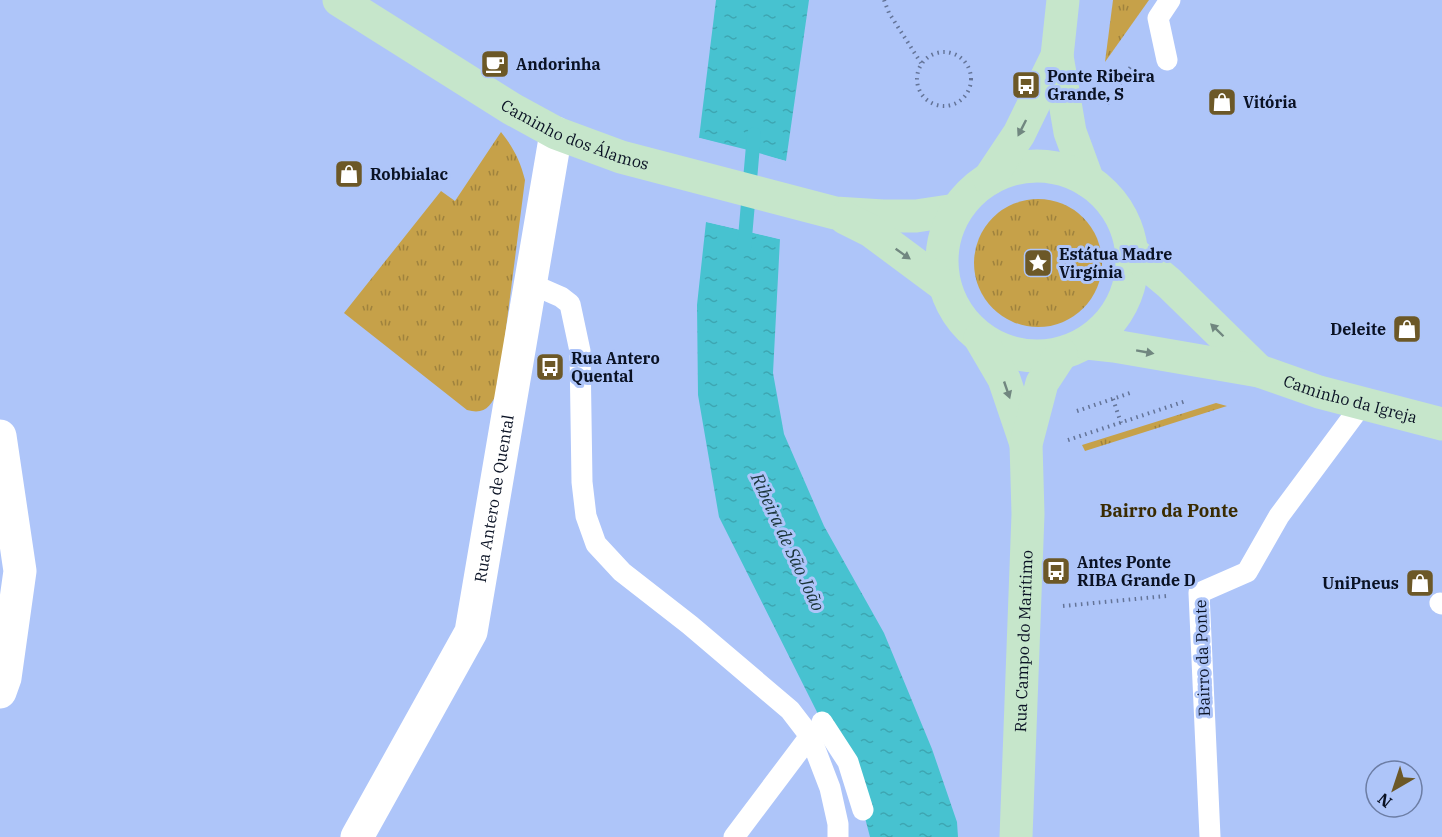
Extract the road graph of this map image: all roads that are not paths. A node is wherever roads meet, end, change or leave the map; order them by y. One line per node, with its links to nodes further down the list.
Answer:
1 (339, 0): 6 (main road, Caminho dos Álamos)
2 (1063, 0): 4 (main road)
3 (1170, 0): 5 (lane)
4 (1057, 56): 7 (main road, one-way to 7); 8 (main road)
5 (1167, 60)
6 (556, 134): 10 (main road, Caminho dos Álamos); 12 (street, Rua Antero de Quental)
7 (988, 179): 8 (main road); 9 (main road)
8 (1088, 181): 11 (main road)
9 (956, 210): 10 (main road, Caminho dos Álamos); 13 (main road)
10 (835, 213): 13 (main road, Caminho dos Álamos, one-way to 13)
11 (1132, 252): 15 (main road); 16 (main road, Caminho da Igreja, one-way to 11)
12 (529, 284): 22 (lane); 24 (street, Rua Antero de Quental)
13 (945, 286): 14 (main road)
14 (980, 339): 15 (main road); 20 (main road, Rua Campo do Marítimo, one-way to 20)
15 (1074, 349): 16 (main road, Caminho da Igreja, one-way to 16); 20 (main road, Rua Campo do Marítimo)
16 (1258, 371): 17 (main road, Caminho da Igreja)
17 (1363, 403): 18 (main road, Caminho da Igreja); 28 (lane, Bairro da Ponte)
18 (1442, 424)
19 (0, 436): 21 (street)
20 (1026, 444): 27 (main road, Rua Campo do Marítimo)
21 (0, 692)
22 (816, 729): 23 (lane); 25 (lane); 26 (lane)
23 (863, 810)
24 (357, 837)
25 (734, 837)
26 (838, 837)
27 (1016, 837)
28 (1210, 837)

